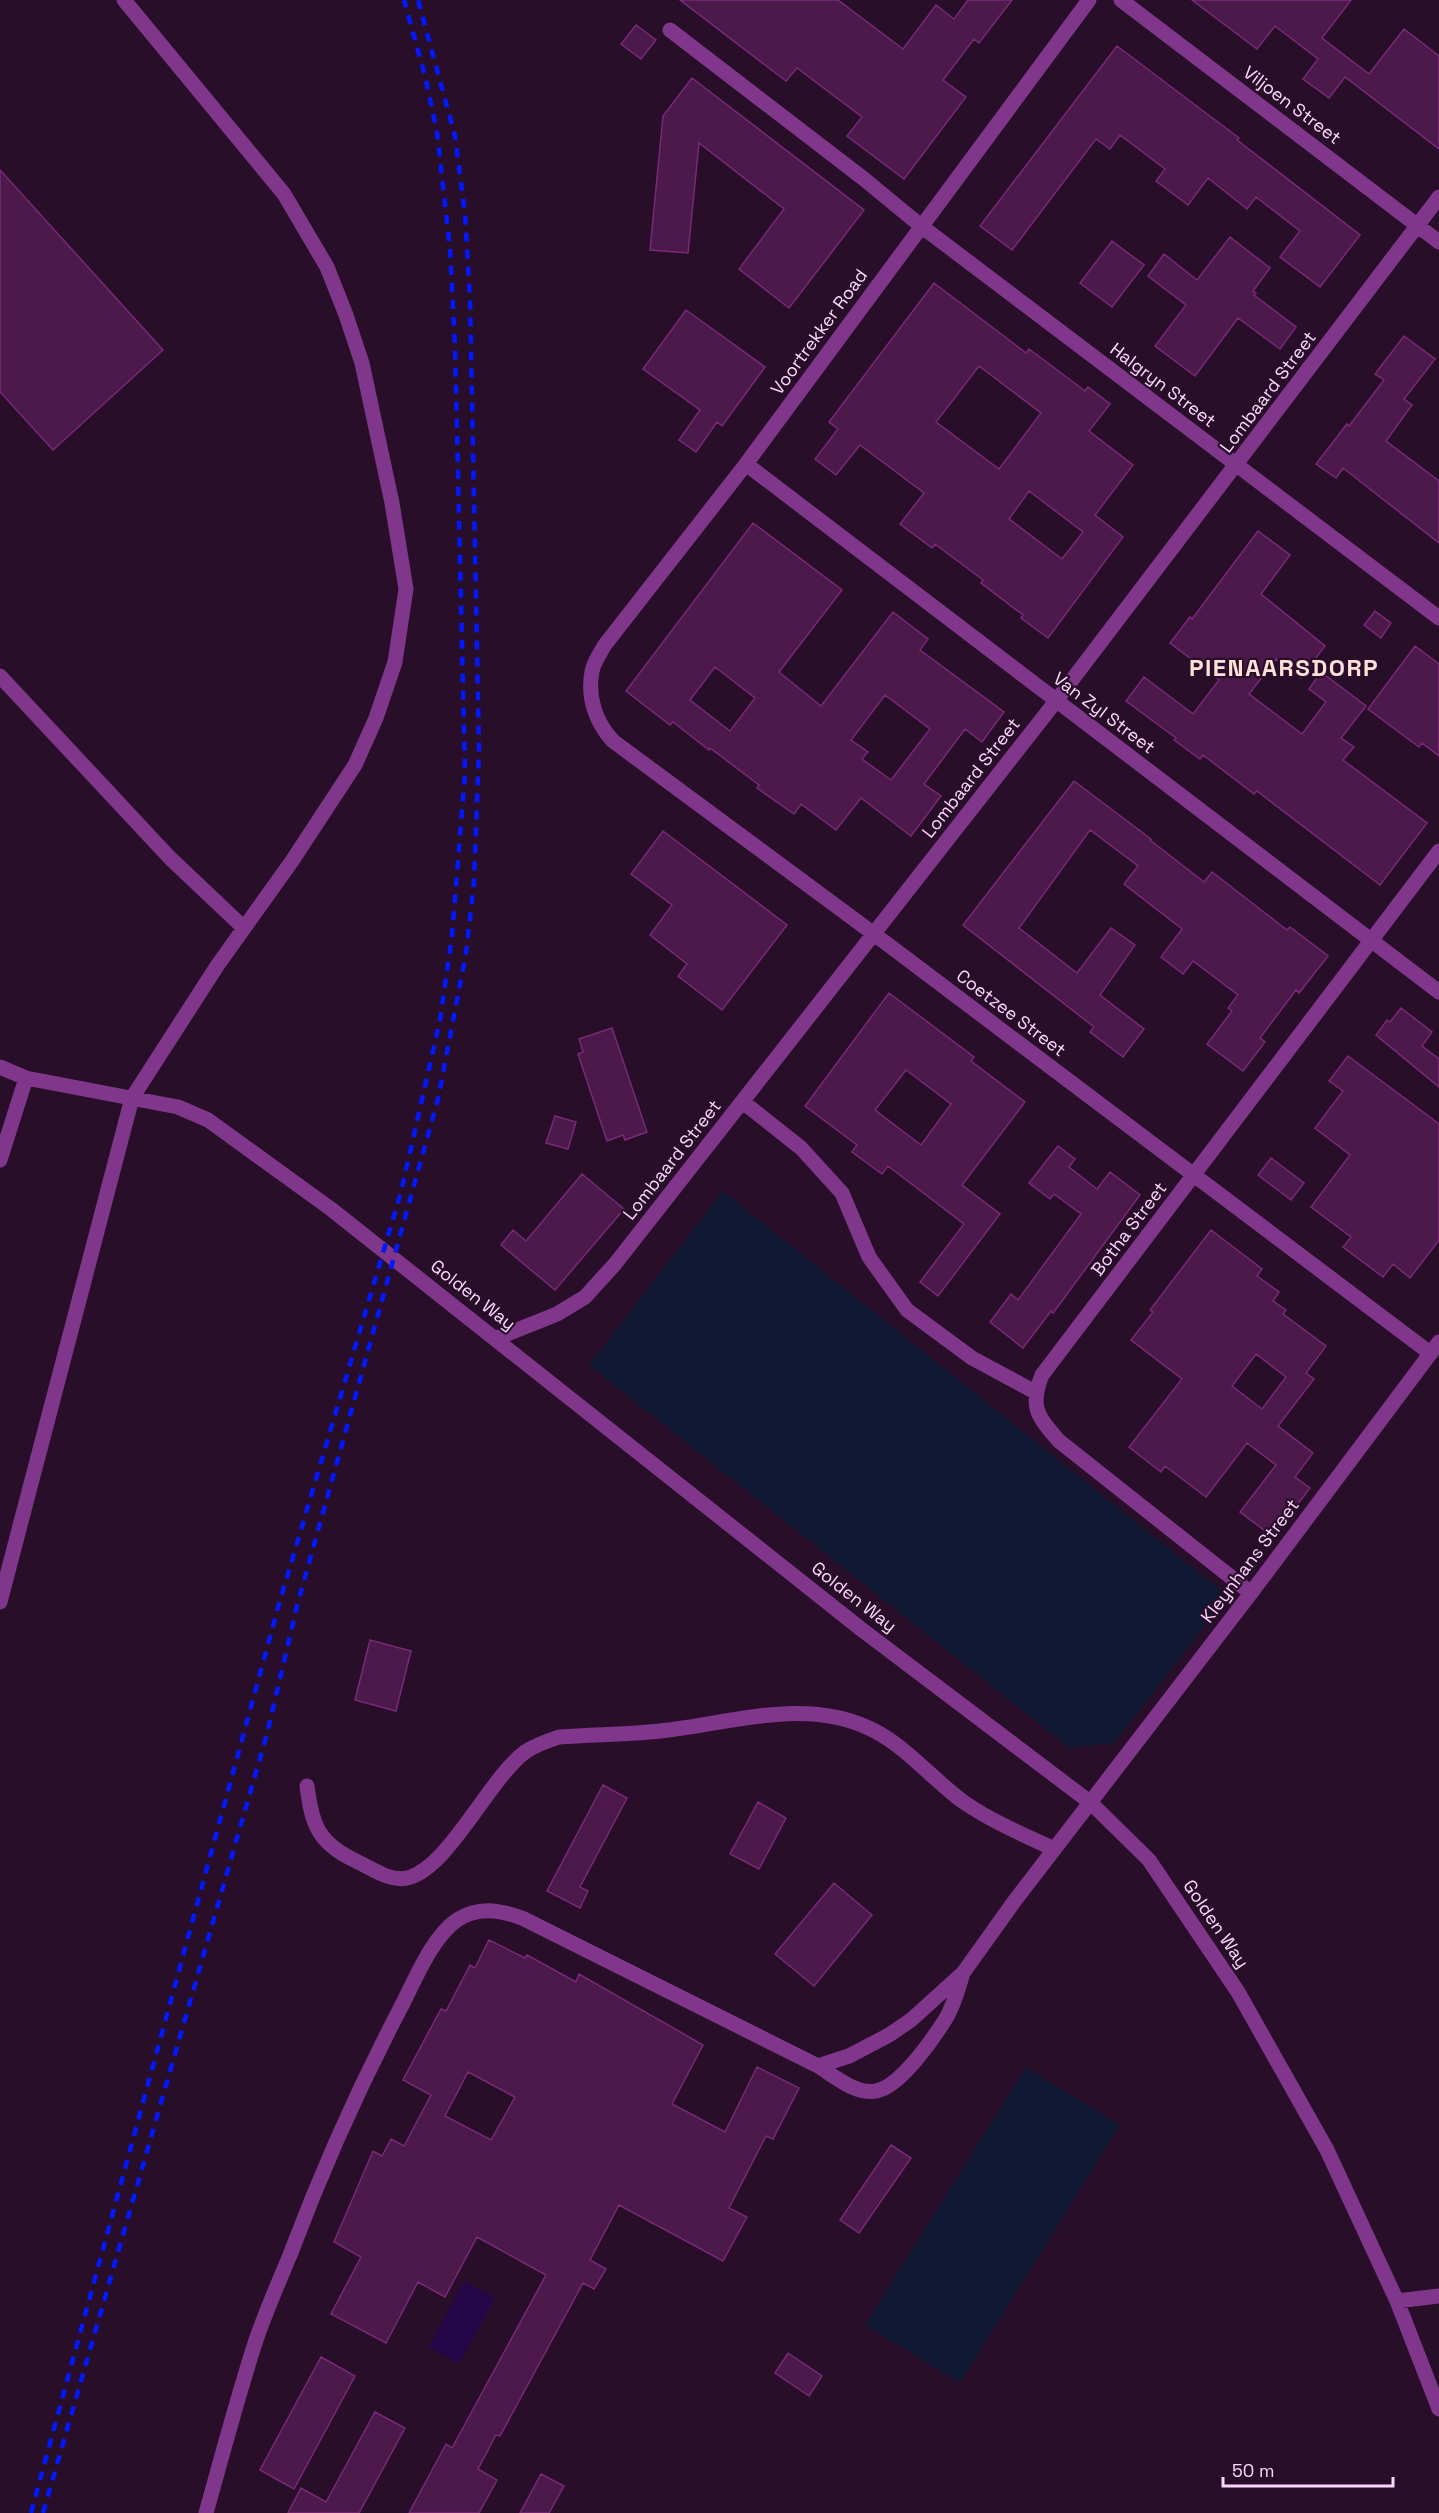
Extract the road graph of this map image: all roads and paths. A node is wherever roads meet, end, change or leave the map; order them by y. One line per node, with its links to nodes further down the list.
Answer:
1 (124, 0): 16 (street)
2 (1089, 0): 6 (street, Voortrekker Road)
3 (1121, 0): 7 (street, Viljoen Street)
4 (670, 30): 6 (street, Halgryn Street)
5 (1439, 197): 7 (street, Lombaard Street)
6 (921, 226): 9 (street, Voortrekker Road); 10 (street, Halgryn Street)
7 (1419, 226): 8 (street, Viljoen Street); 10 (street, Lombaard Street)
8 (1439, 242)
9 (746, 464): 13 (street, Voortrekker Road); 14 (street, Van Zyl Street)
10 (1237, 465): 11 (street, Halgryn Street); 14 (street, Lombaard Street)
11 (1439, 618)
12 (0, 676): 16 (street)
13 (591, 690): 17 (street, Coetzee Street)
14 (1056, 701): 17 (street, Lombaard Street); 18 (street, Van Zyl Street)
15 (1439, 851): 18 (street, Botha Street)
16 (244, 928): 22 (street)
17 (874, 934): 23 (street, Lombaard Street); 25 (street, Coetzee Street)
18 (1372, 941): 19 (street, Van Zyl Street); 25 (street, Botha Street)
19 (1439, 992)
20 (0, 1067): 21 (street, Golden Way)
21 (26, 1078): 22 (street, Golden Way); 24 (street)
22 (132, 1098): 26 (street, Golden Way); 30 (street)
23 (742, 1101): 26 (street, Lombaard Street); 28 (street)
24 (0, 1160)
25 (1195, 1176): 27 (street, Coetzee Street); 28 (street, Botha Street)
26 (496, 1338): 32 (street, Golden Way)
27 (1435, 1348): 29 (street, Kleynhans Street)
28 (1035, 1392): 29 (street)
29 (1251, 1593): 32 (street, Kleynhans Street)
30 (0, 1602)
31 (307, 1786): 33 (street)
32 (1091, 1803): 33 (street, Kleynhans Street); 37 (street, Golden Way)
33 (1054, 1849): 34 (street, Kleynhans Street)
34 (963, 1973): 35 (street); 35 (street)
35 (818, 2066): 39 (street)
36 (1439, 2296): 37 (street)
37 (1397, 2301): 38 (street, Golden Way)
38 (1439, 2409)
39 (206, 2513)

